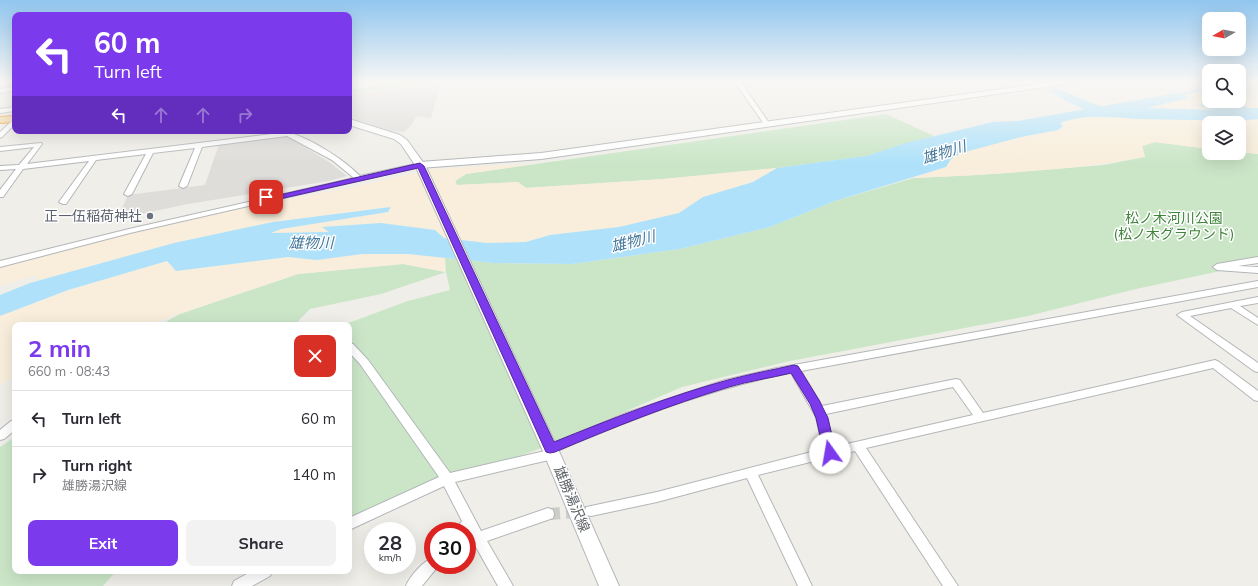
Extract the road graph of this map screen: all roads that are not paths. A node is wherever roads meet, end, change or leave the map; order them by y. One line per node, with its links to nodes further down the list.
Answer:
1 (756, 108): 8 (street)
2 (882, 108): 8 (street)
3 (12, 111): 4 (street)
4 (0, 117): 5 (highway)
5 (12, 119)
6 (12, 122): 11 (street)
7 (352, 123): 16 (main road, 雄勝湯沢線)
8 (766, 123): 16 (street)
9 (274, 134): 12 (street)
10 (292, 134): 19 (street)
11 (0, 136)
12 (199, 145): 14 (street); 20 (street)
13 (0, 149): 17 (street)
14 (151, 151): 15 (street); 21 (street)
15 (94, 158): 17 (street); 24 (street)
16 (420, 166): 19 (street); 42 (main road, 雄勝湯沢線)
17 (23, 167): 18 (street); 22 (street)
18 (0, 168)
19 (359, 179): 23 (street)
20 (183, 186)
21 (128, 194)
22 (0, 195)
23 (275, 198): 25 (street); 27 (street)
24 (63, 202)
25 (0, 258)
26 (1258, 260): 28 (street)
27 (0, 264)
28 (1258, 270)
29 (1258, 284): 35 (street)
30 (1258, 300): 31 (street)
31 (1232, 305): 32 (street); 34 (street)
32 (1258, 322)
33 (352, 349): 45 (street)
34 (1258, 368)
35 (794, 369): 37 (street); 42 (street)
36 (1258, 397): 38 (street)
37 (819, 411): 38 (street); 43 (street)
38 (981, 418): 41 (street)
39 (12, 426): 40 (street)
40 (0, 436)
41 (858, 446): 43 (street); 58 (street)
42 (552, 451): 45 (street); 56 (main road, 雄勝湯沢線)
43 (830, 453): 44 (street)
44 (750, 472): 46 (street); 57 (street)
45 (447, 479): 48 (street); 49 (street)
46 (591, 511)
47 (548, 514): 50 (street)
48 (464, 522)
49 (352, 523)
50 (478, 538): 55 (street)
51 (260, 574): 53 (street)
52 (424, 574): 54 (street)
53 (238, 586)
54 (413, 586)
55 (506, 586)
56 (609, 586)
57 (805, 586)
58 (951, 586)

